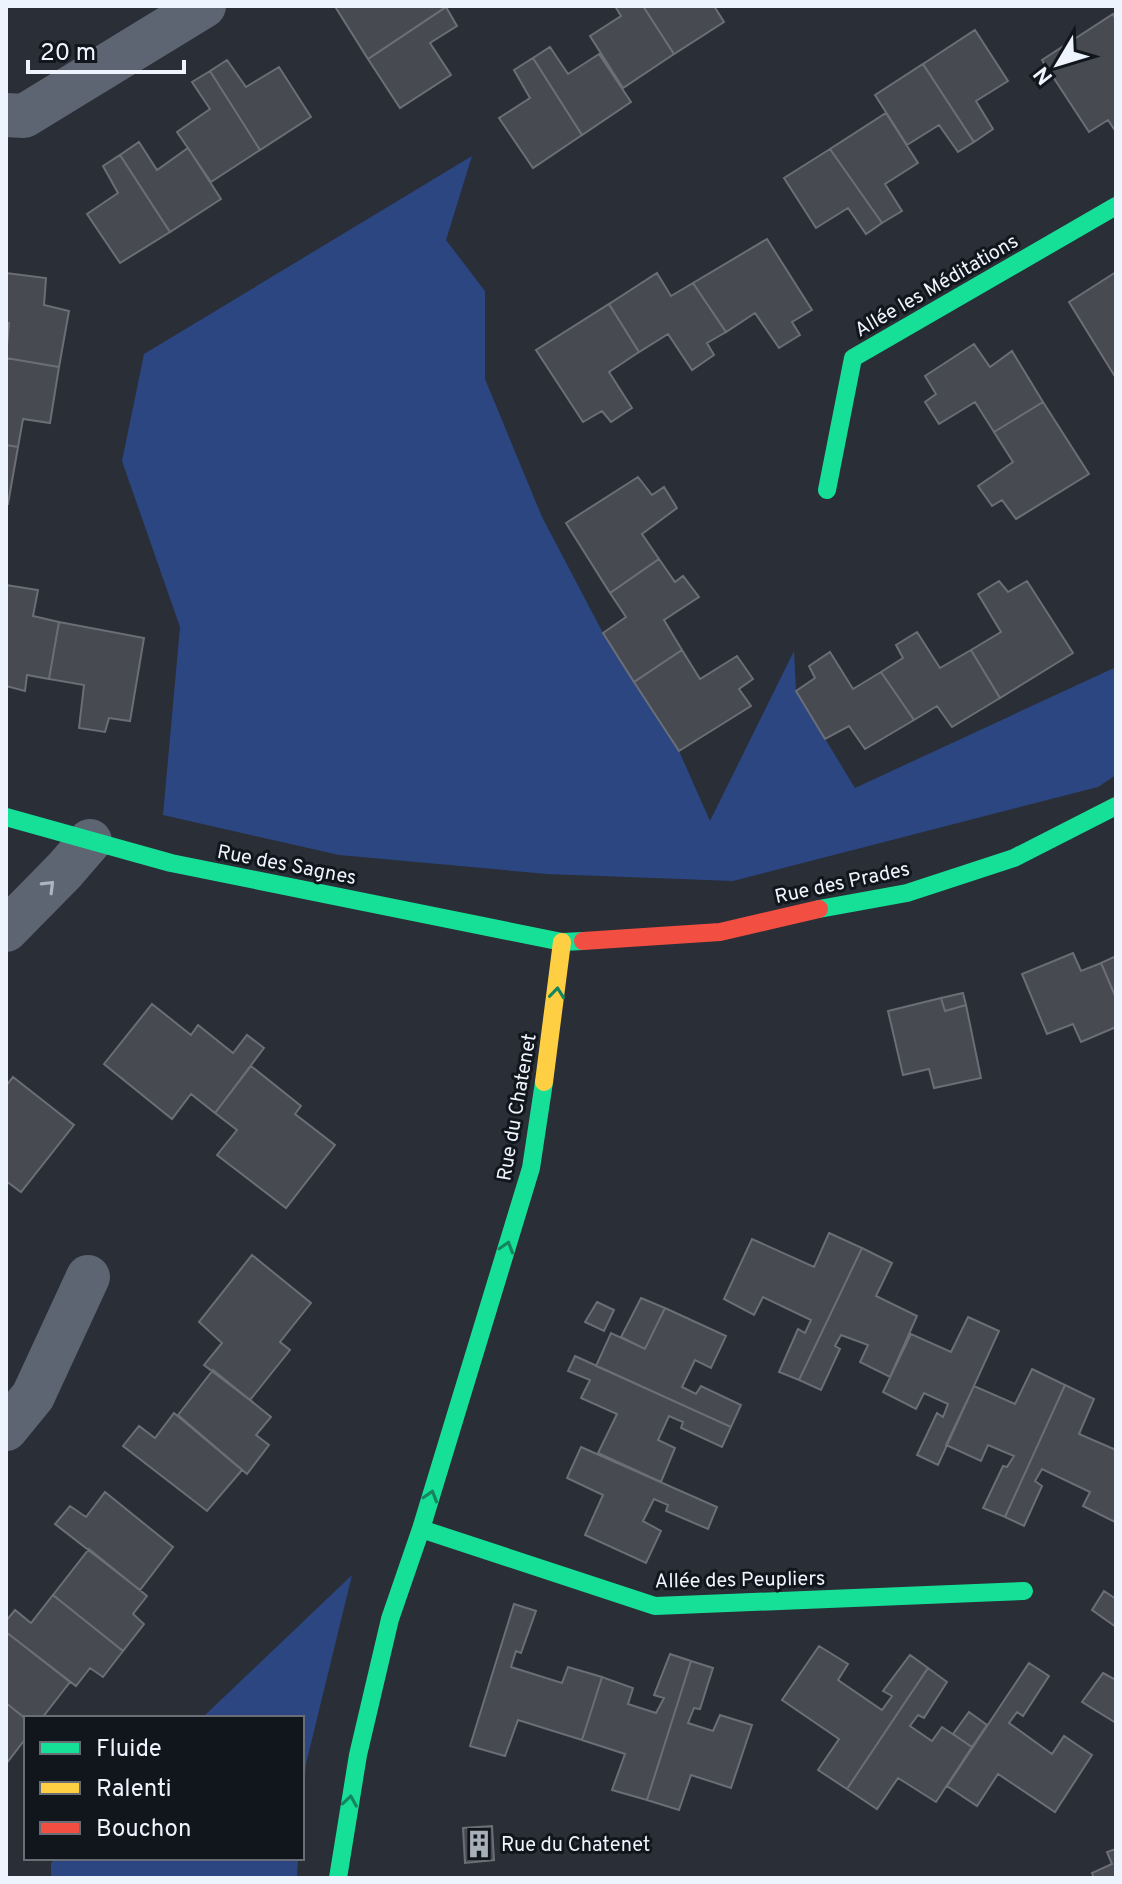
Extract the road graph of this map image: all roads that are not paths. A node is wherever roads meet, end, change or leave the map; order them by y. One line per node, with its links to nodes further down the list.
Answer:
1 (204, 6): 2 (street)
2 (6, 115)
3 (1116, 206): 4 (street, Allée les Méditations)
4 (827, 490)
5 (1116, 806): 9 (street, Rue des Prades)
6 (6, 817): 7 (street, Rue des Sagnes)
7 (90, 841): 8 (street, one-way to 7); 9 (street, Rue des Sagnes)
8 (6, 930)
9 (562, 942): 13 (street, Rue du Chatenet, one-way to 9)
10 (88, 1277): 11 (street)
11 (20, 1385): 12 (street)
12 (6, 1429)
13 (421, 1529): 14 (street, Allée des Peupliers); 15 (street, Rue du Chatenet, one-way to 13)
14 (1024, 1591)
15 (338, 1878)

